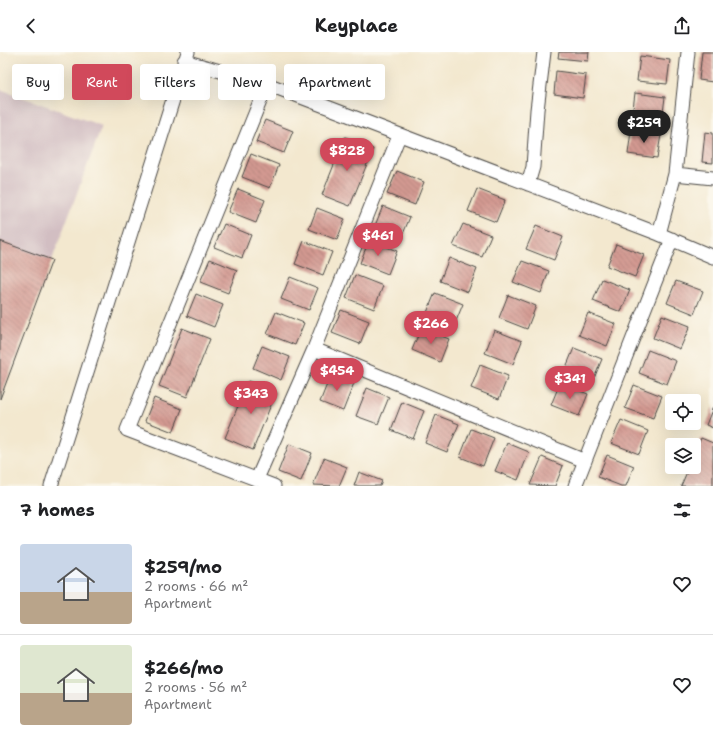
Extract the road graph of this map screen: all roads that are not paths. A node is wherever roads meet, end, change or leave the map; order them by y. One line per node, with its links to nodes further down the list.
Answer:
1 (544, 52): 10 (street)
2 (688, 52): 8 (street)
3 (186, 56): 4 (street); 17 (street)
4 (218, 67)
5 (276, 88): 7 (street)
6 (260, 100): 16 (street)
7 (400, 136): 10 (street); 14 (street)
8 (675, 174): 9 (street); 11 (street)
9 (713, 178)
10 (528, 184): 11 (street)
11 (659, 234): 12 (street)
12 (672, 239): 13 (street); 15 (street)
13 (713, 257)
14 (314, 349): 15 (street); 16 (street)
15 (585, 461): 19 (street)
16 (257, 479): 18 (street)
17 (51, 486)
18 (274, 486)
19 (575, 486)

